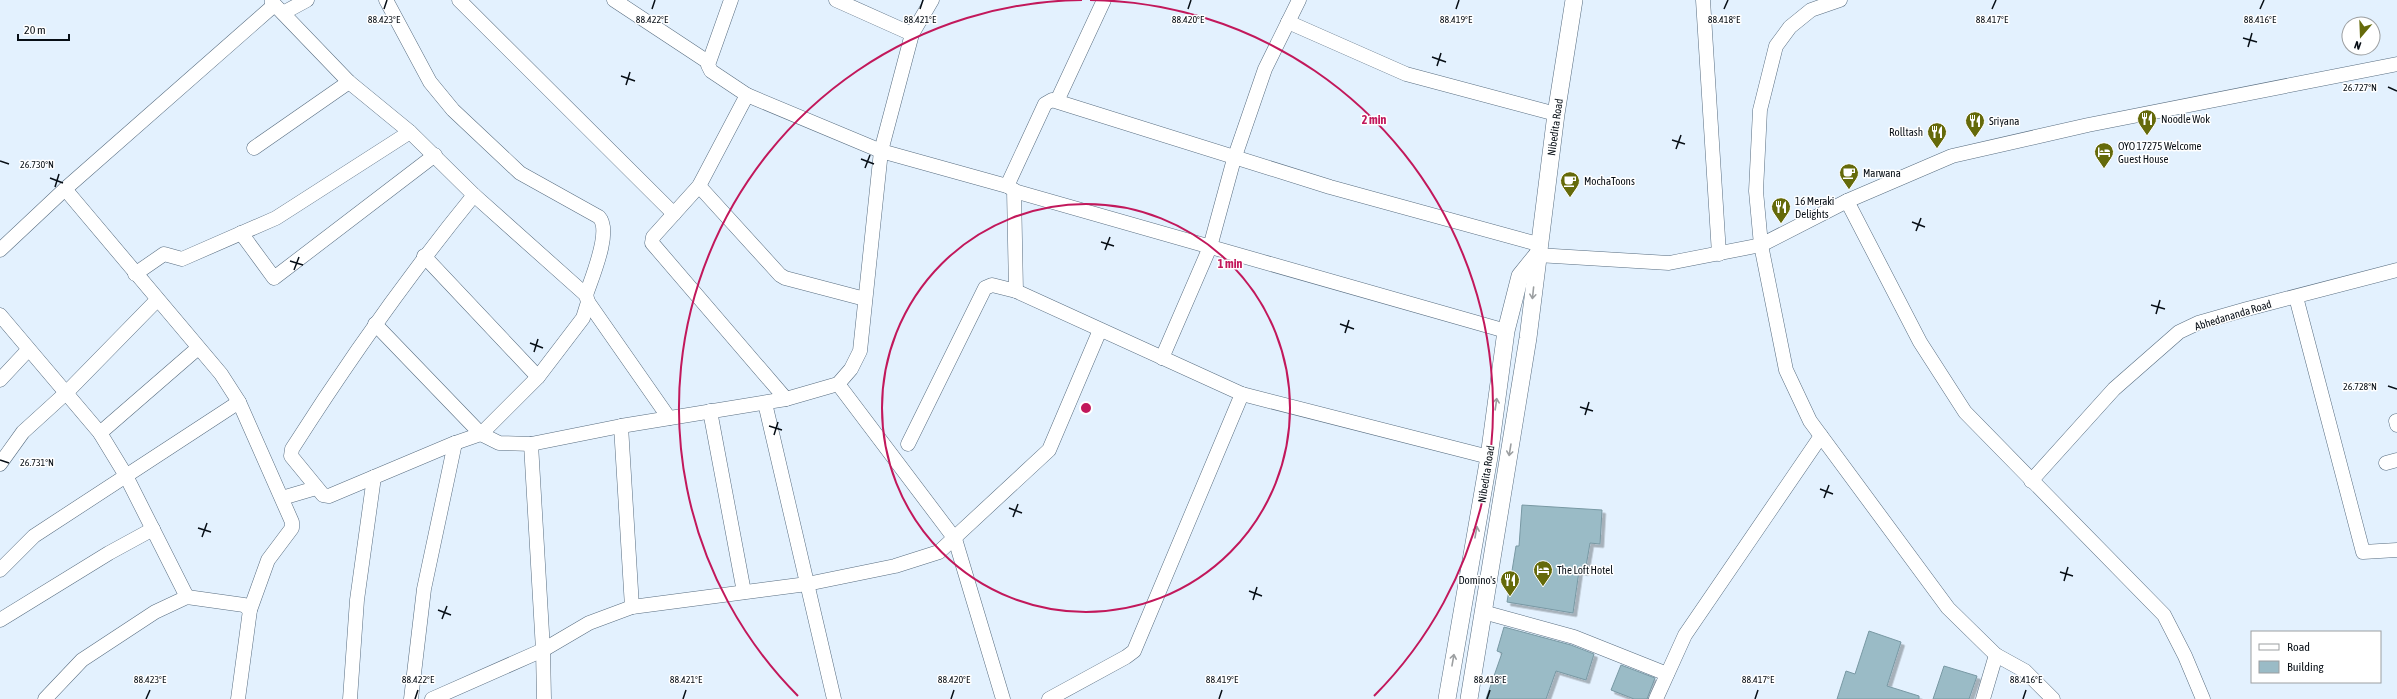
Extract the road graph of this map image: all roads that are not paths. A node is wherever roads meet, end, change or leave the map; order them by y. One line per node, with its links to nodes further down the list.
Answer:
1 (307, 0): 14 (street)
2 (386, 0): 45 (street)
3 (459, 0): 33 (street)
4 (614, 0): 17 (street)
5 (731, 0): 17 (street)
6 (836, 0): 16 (street)
7 (932, 0): 16 (street)
8 (1104, 0): 21 (street)
9 (1299, 0): 15 (street)
10 (1574, 0): 22 (street, Nibedita Road)
11 (1703, 0): 39 (street)
12 (1840, 0): 35 (street)
13 (272, 1): 14 (street); 30 (street)
14 (283, 13): 19 (street)
15 (1288, 22): 22 (street); 27 (street)
16 (912, 34): 25 (street)
17 (708, 62): 20 (street)
18 (2397, 64): 32 (street)
19 (349, 82): 23 (street); 24 (street)
20 (747, 95): 25 (street); 28 (street)
21 (1057, 101): 27 (street); 29 (street)
22 (1556, 114): 38 (street, Nibedita Road)
23 (410, 132): 26 (street); 34 (street)
24 (254, 148)
25 (881, 151): 29 (street); 46 (street)
26 (435, 155): 31 (street); 34 (street)
27 (1234, 159): 36 (street); 38 (street)
28 (699, 186): 33 (street); 46 (street)
29 (1011, 188): 36 (street); 43 (street)
30 (65, 189): 37 (street); 42 (street)
31 (474, 195): 40 (street); 45 (street)
32 (1847, 201): 35 (street); 76 (street)
33 (674, 214): 60 (street)
34 (240, 233): 42 (street)
35 (1761, 245): 39 (street); 68 (street)
36 (1210, 247): 51 (street); 54 (street)
37 (0, 250)
38 (1538, 250): 39 (street); 51 (street, Nibedita Road); 88 (street, Nibedita Road, one-way to 88)
39 (1720, 254)
40 (424, 256): 49 (street); 55 (street)
41 (2397, 270): 44 (street, Abhedananda Road)
42 (135, 274): 47 (street)
43 (1016, 291): 50 (street); 71 (street)
44 (2296, 297): 76 (street, Abhedananda Road); 81 (street)
45 (587, 298): 55 (street); 64 (street)
46 (865, 299): 57 (street)
47 (157, 300): 52 (street); 58 (street)
48 (0, 315): 53 (street)
49 (375, 324): 67 (street); 77 (street)
50 (1100, 330): 54 (street); 80 (street)
51 (1506, 331): 72 (street, Nibedita Road, one-way to 51)
52 (198, 348): 61 (street); 66 (street)
53 (28, 350): 56 (street); 58 (street)
54 (1162, 358): 59 (street)
55 (538, 377): 67 (street)
56 (0, 380)
57 (838, 384): 60 (street); 80 (street)
58 (67, 392): 66 (street); 73 (street)
59 (1242, 394): 72 (street); 101 (street)
60 (786, 399): 62 (street)
61 (239, 402): 74 (street); 78 (street)
62 (765, 403): 63 (street); 83 (street)
63 (710, 411): 64 (street); 84 (street)
64 (669, 418): 65 (street)
65 (621, 426): 70 (street); 86 (street)
66 (100, 433): 74 (street)
67 (481, 434): 69 (street); 70 (street)
68 (1821, 436): 91 (street); 92 (street)
69 (455, 443): 75 (street); 96 (street)
70 (531, 444): 90 (street)
71 (908, 444)
72 (1489, 456): 102 (street, Nibedita Road, one-way to 72)
73 (0, 464)
74 (126, 474): 79 (street); 82 (street)
75 (374, 478): 77 (street); 95 (street)
76 (2031, 481): 107 (street)
77 (316, 488): 78 (street)
78 (282, 498): 87 (street)
79 (153, 529): 85 (street); 89 (street)
80 (956, 539): 83 (street); 100 (street)
81 (2397, 550)
82 (0, 570)
83 (806, 584): 84 (street); 99 (street)
84 (744, 592): 86 (street)
85 (187, 597): 87 (street); 93 (street)
86 (632, 608): 90 (street)
87 (250, 610): 94 (street)
88 (1483, 612): 92 (street); 103 (street, Nibedita Road)
89 (0, 620)
90 (543, 650): 97 (street); 98 (street)
91 (1996, 655): 105 (street); 106 (street)
92 (1667, 674): 104 (street)
93 (45, 699)
94 (238, 699)
95 (350, 699)
96 (411, 699)
97 (432, 699)
98 (544, 699)
99 (834, 699)
100 (1003, 699)
101 (1049, 699)
102 (1448, 699)
103 (1469, 699)
104 (1656, 699)
105 (1983, 699)
106 (2053, 699)
107 (2204, 699)

